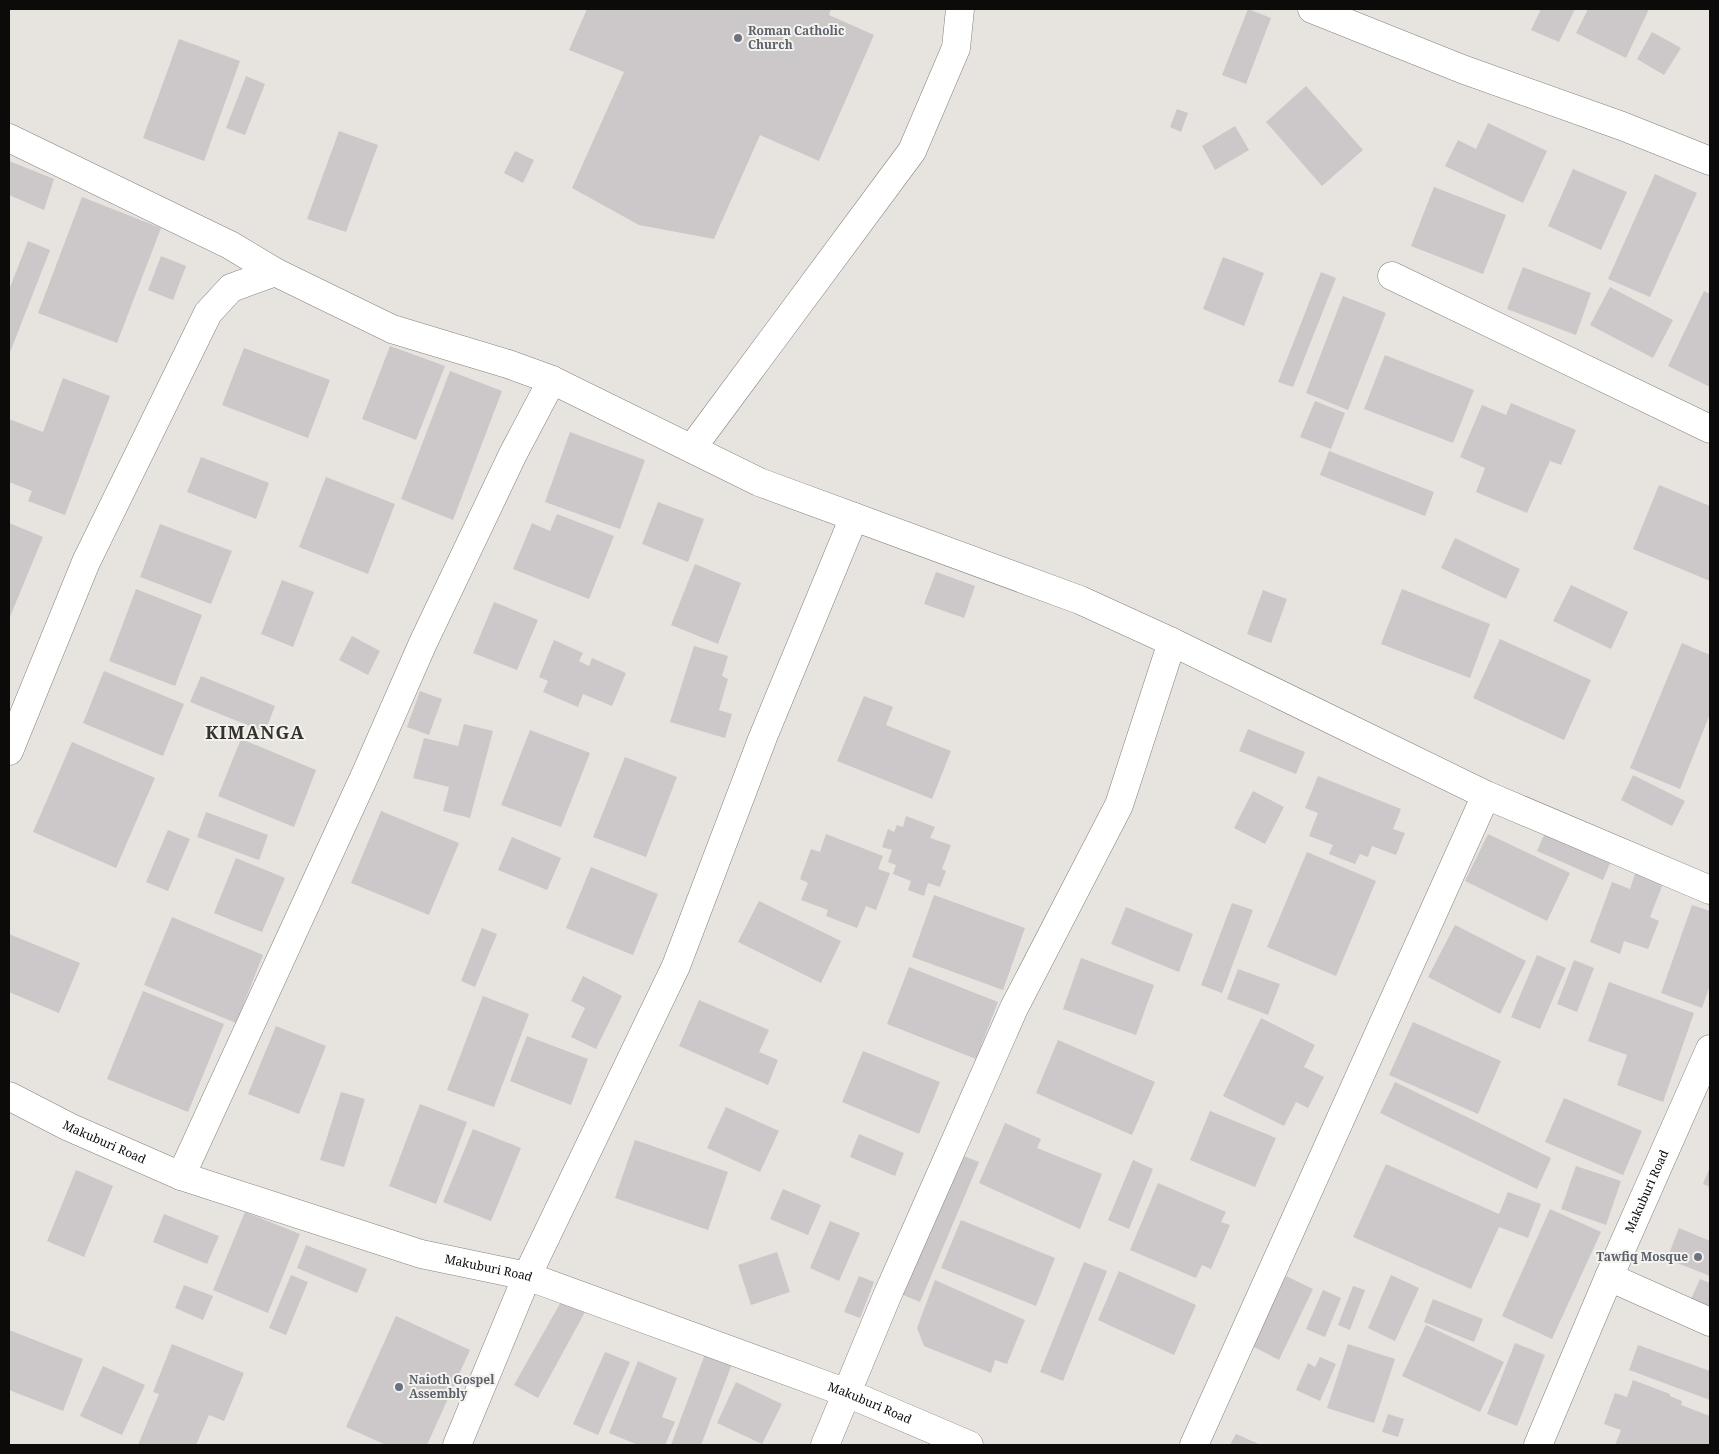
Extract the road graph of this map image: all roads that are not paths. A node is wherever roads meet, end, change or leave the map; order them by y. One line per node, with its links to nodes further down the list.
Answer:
1 (960, 9): 9 (street)
2 (1312, 9): 4 (street)
3 (9, 138): 5 (street)
4 (1710, 161)
5 (275, 272): 7 (street); 12 (street)
6 (1392, 276): 8 (street)
7 (552, 380): 9 (street); 17 (street)
8 (1710, 428)
9 (692, 448): 10 (street)
10 (854, 517): 11 (street); 18 (street)
11 (1172, 642): 13 (street); 21 (street)
12 (9, 752)
13 (1486, 795): 14 (street); 25 (street)
14 (1710, 890)
15 (1710, 1049): 19 (street, Makuburi Road)
16 (9, 1096): 17 (street, Makuburi Road)
17 (181, 1176): 18 (street, Makuburi Road)
18 (527, 1276): 21 (street, Makuburi Road); 22 (street)
19 (1609, 1278): 20 (street); 26 (street, Makuburi Road)
20 (1710, 1322)
21 (847, 1393): 23 (street); 24 (street, Makuburi Road)
22 (457, 1445)
23 (825, 1445)
24 (968, 1445)
25 (1194, 1445)
26 (1538, 1445)

